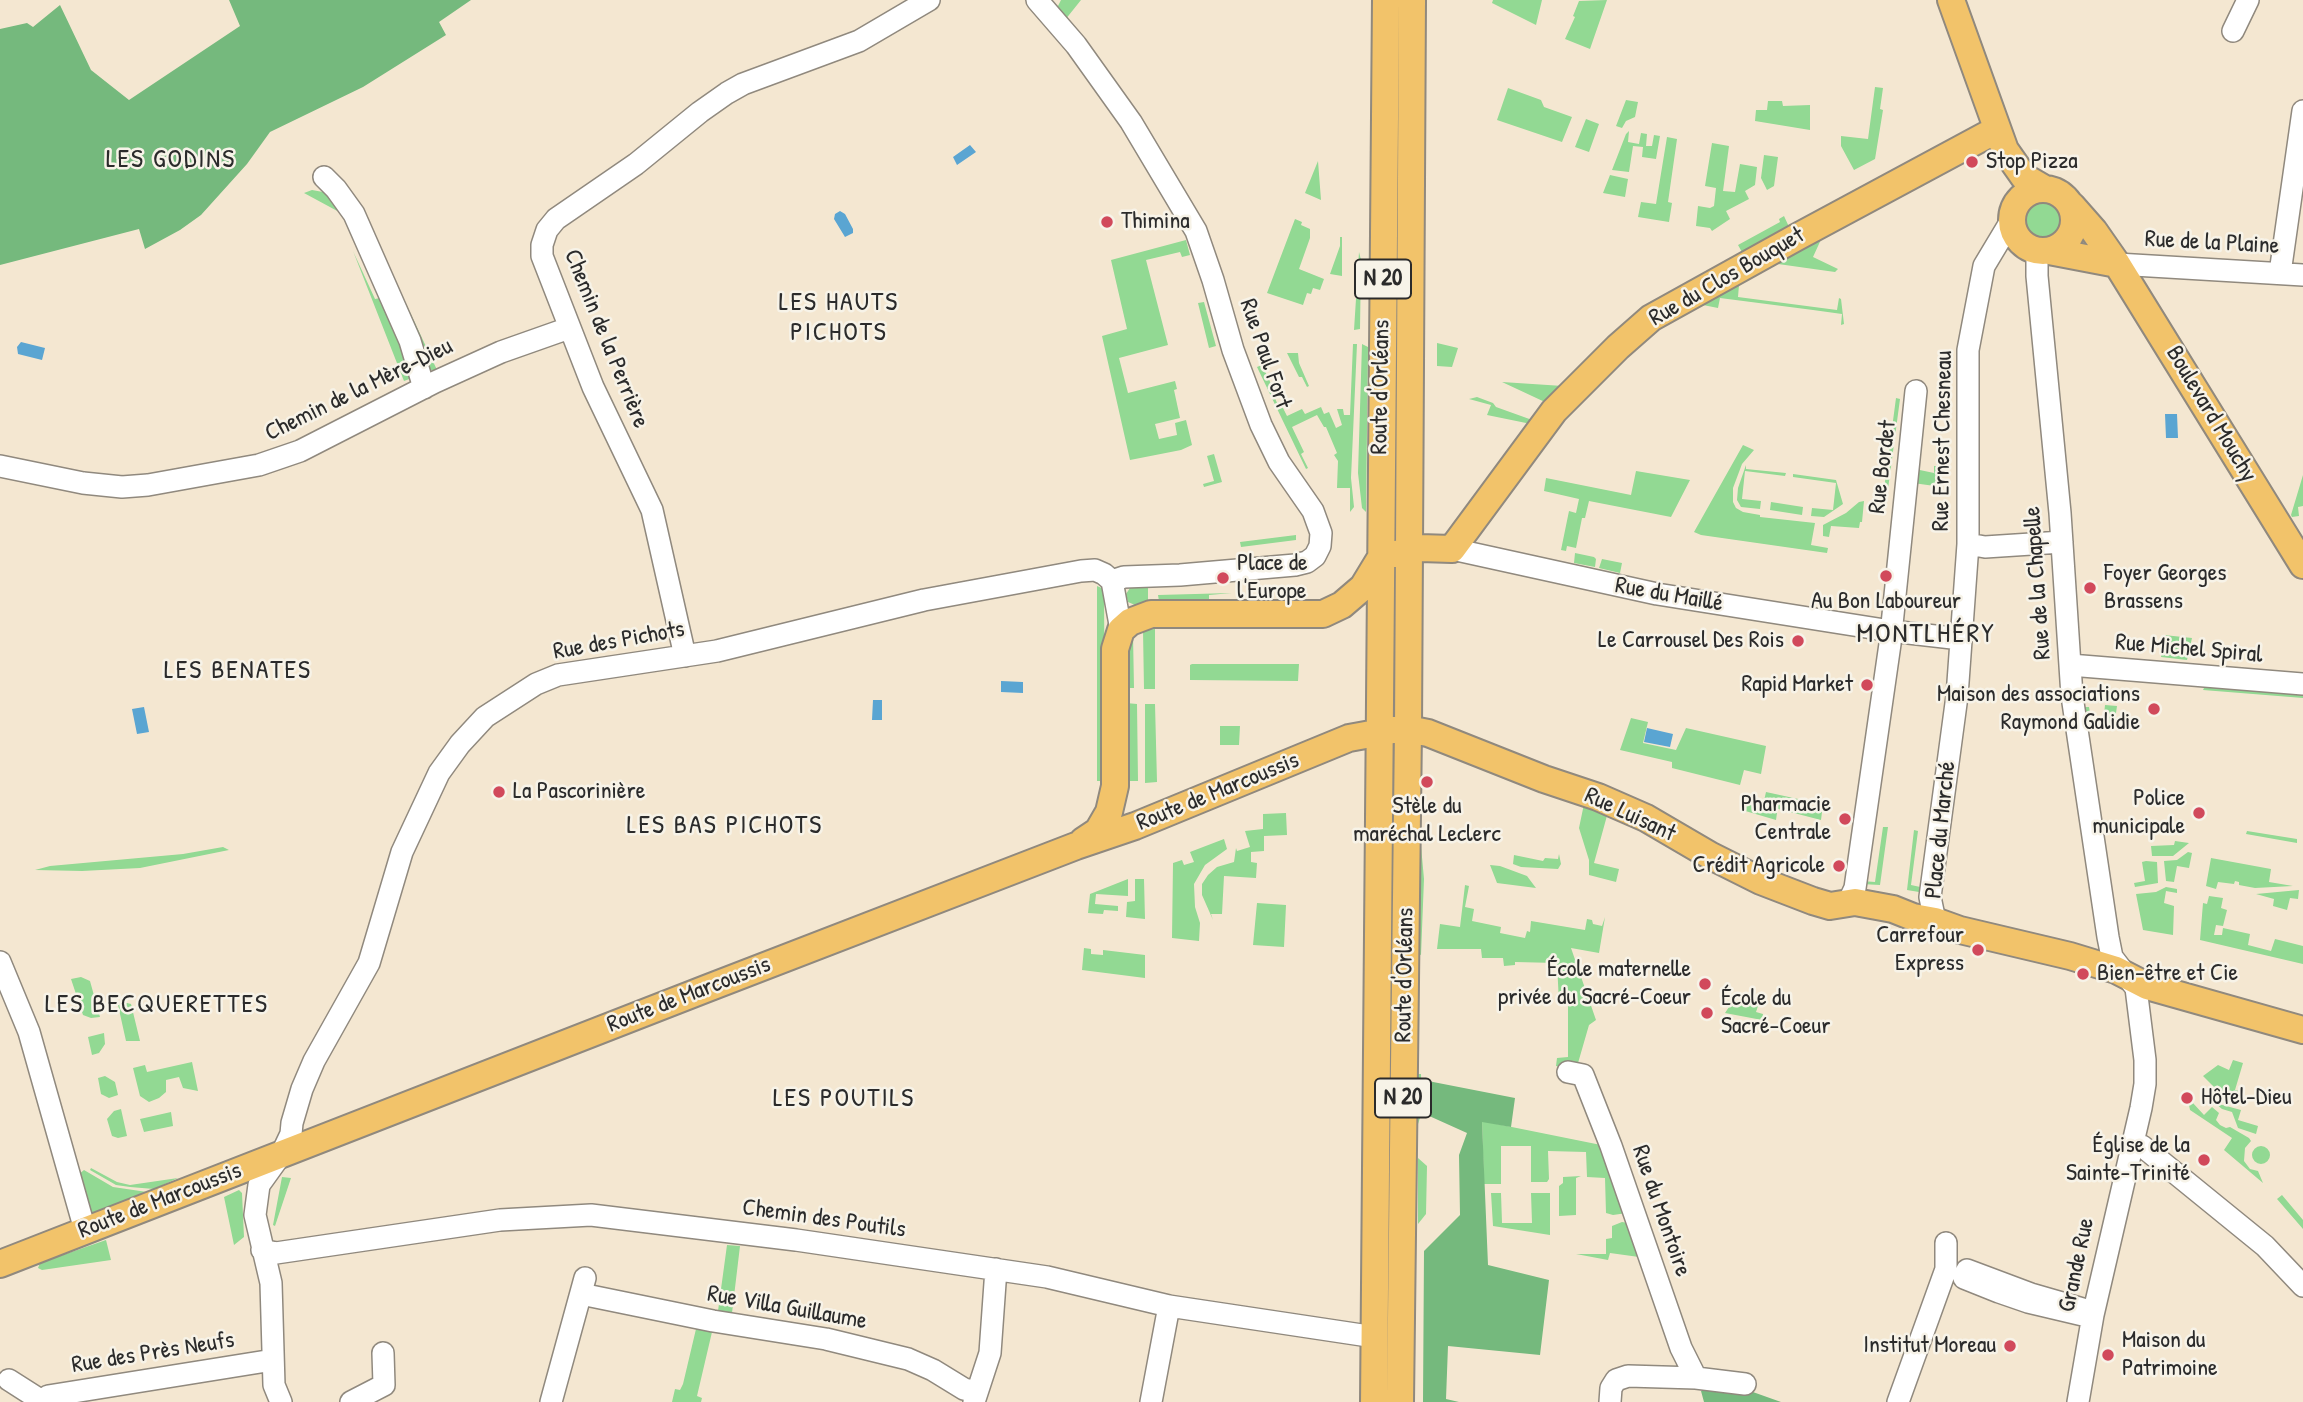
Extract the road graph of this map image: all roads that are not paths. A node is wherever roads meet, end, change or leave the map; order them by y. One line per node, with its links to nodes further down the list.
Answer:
1 (929, 0): 18 (street, Chemin de la Perrière)
2 (1037, 0): 28 (street, Rue Paul Fort)
3 (1386, 0): 26 (main road, Route d'Orléans / N 20)
4 (1412, 0): 25 (main road, Route d'Orléans / N 20)
5 (1951, 0): 9 (main road)
6 (2248, 0): 7 (street)
7 (2233, 31)
8 (2303, 111): 16 (street)
9 (1997, 130): 11 (main road); 13 (main road); 24 (main road, Rue du Clos Bouquet)
10 (324, 177): 19 (street)
11 (2043, 188): 12 (main road); 13 (main road)
12 (2072, 206): 14 (main road); 15 (main road, Boulevard Mouchy)
13 (2011, 218): 14 (main road); 23 (street, Rue Ernest Chesneau)
14 (2043, 251): 15 (main road); 22 (street, Rue de la Chapelle)
15 (2117, 264): 16 (street, Rue de la Plaine); 27 (main road, Boulevard Mouchy)
16 (2280, 273): 17 (street, Rue de la Plaine)
17 (2303, 275)
18 (569, 328): 19 (street, Chemin de la Mère-Dieu); 32 (street, Chemin de la Perrière)
19 (424, 388): 21 (street, Chemin de la Mère-Dieu)
20 (1916, 391): 30 (street, Rue Bordet)
21 (0, 466)
22 (2062, 542): 23 (street); 33 (street, Rue de la Chapelle)
23 (1968, 544): 31 (street, Place du Marché)
24 (1452, 549): 25 (main road, Rue du Maillé); 30 (street, Rue du Maillé)
25 (1410, 550): 26 (main road, Rue du Maillé); 35 (main road, Route d'Orléans / N 20)
26 (1380, 559): 29 (main road); 36 (main road, Route d'Orléans / N 20)
27 (2303, 565)
28 (1112, 581): 29 (street); 32 (street, Rue des Pichots)
29 (1121, 630): 37 (main road)
30 (1891, 631): 31 (street, Rue du Maillé); 40 (street)
31 (1961, 639): 41 (street, Place du Marché)
32 (685, 656): 48 (street, Rue des Pichots)
33 (2070, 665): 34 (street, Rue Michel Spiral); 42 (street, Rue de la Chapelle)
34 (2303, 684)
35 (1408, 729): 36 (main road); 40 (main road, Rue Luisant); 71 (main road, Route d'Orléans / N 20)
36 (1378, 732): 38 (main road, Route de Marcoussis); 58 (main road, Route d'Orléans / N 20)
37 (1115, 786): 38 (main road); 39 (main road)
38 (1195, 800): 39 (main road, Route de Marcoussis)
39 (1076, 846): 48 (main road, Route de Marcoussis)
40 (1848, 902): 41 (main road, Place du Marché)
41 (1936, 921): 42 (main road)
42 (2103, 957): 44 (main road)
43 (0, 962): 49 (street)
44 (2129, 977): 45 (main road); 47 (street, Grande Rue)
45 (2303, 1030)
46 (1568, 1072): 61 (street, Rue du Montoire)
47 (2132, 1144): 55 (street); 74 (street, Grande Rue)
48 (282, 1153): 49 (main road, Route de Marcoussis); 51 (street, Rue des Pichots)
49 (85, 1230): 52 (main road, Route de Marcoussis)
50 (1946, 1243): 73 (street)
51 (262, 1250): 53 (street, Chemin des Poutils); 60 (street, Rue des Pichots)
52 (0, 1264)
53 (996, 1269): 56 (street, Chemin des Poutils); 64 (street)
54 (1965, 1274): 57 (street)
55 (2302, 1282)
56 (1169, 1306): 58 (street, Chemin des Poutils); 69 (street)
57 (2083, 1312)
58 (1375, 1337): 70 (main road, N 20)
59 (383, 1353): 67 (street)
60 (273, 1360): 65 (street, Rue des Près Neufs); 66 (street, Rue des Pichots)
61 (1696, 1378): 63 (street); 72 (street)
62 (9, 1380): 65 (street, Rue des Près Neufs)
63 (1745, 1384)
64 (976, 1397): 68 (street, Rue Villa Guillaume)
65 (42, 1401)
66 (281, 1402)
67 (351, 1402)
68 (551, 1402)
69 (1151, 1402)
70 (1374, 1402)
71 (1400, 1402)
72 (1610, 1402)
73 (1898, 1402)
74 (2078, 1402)

